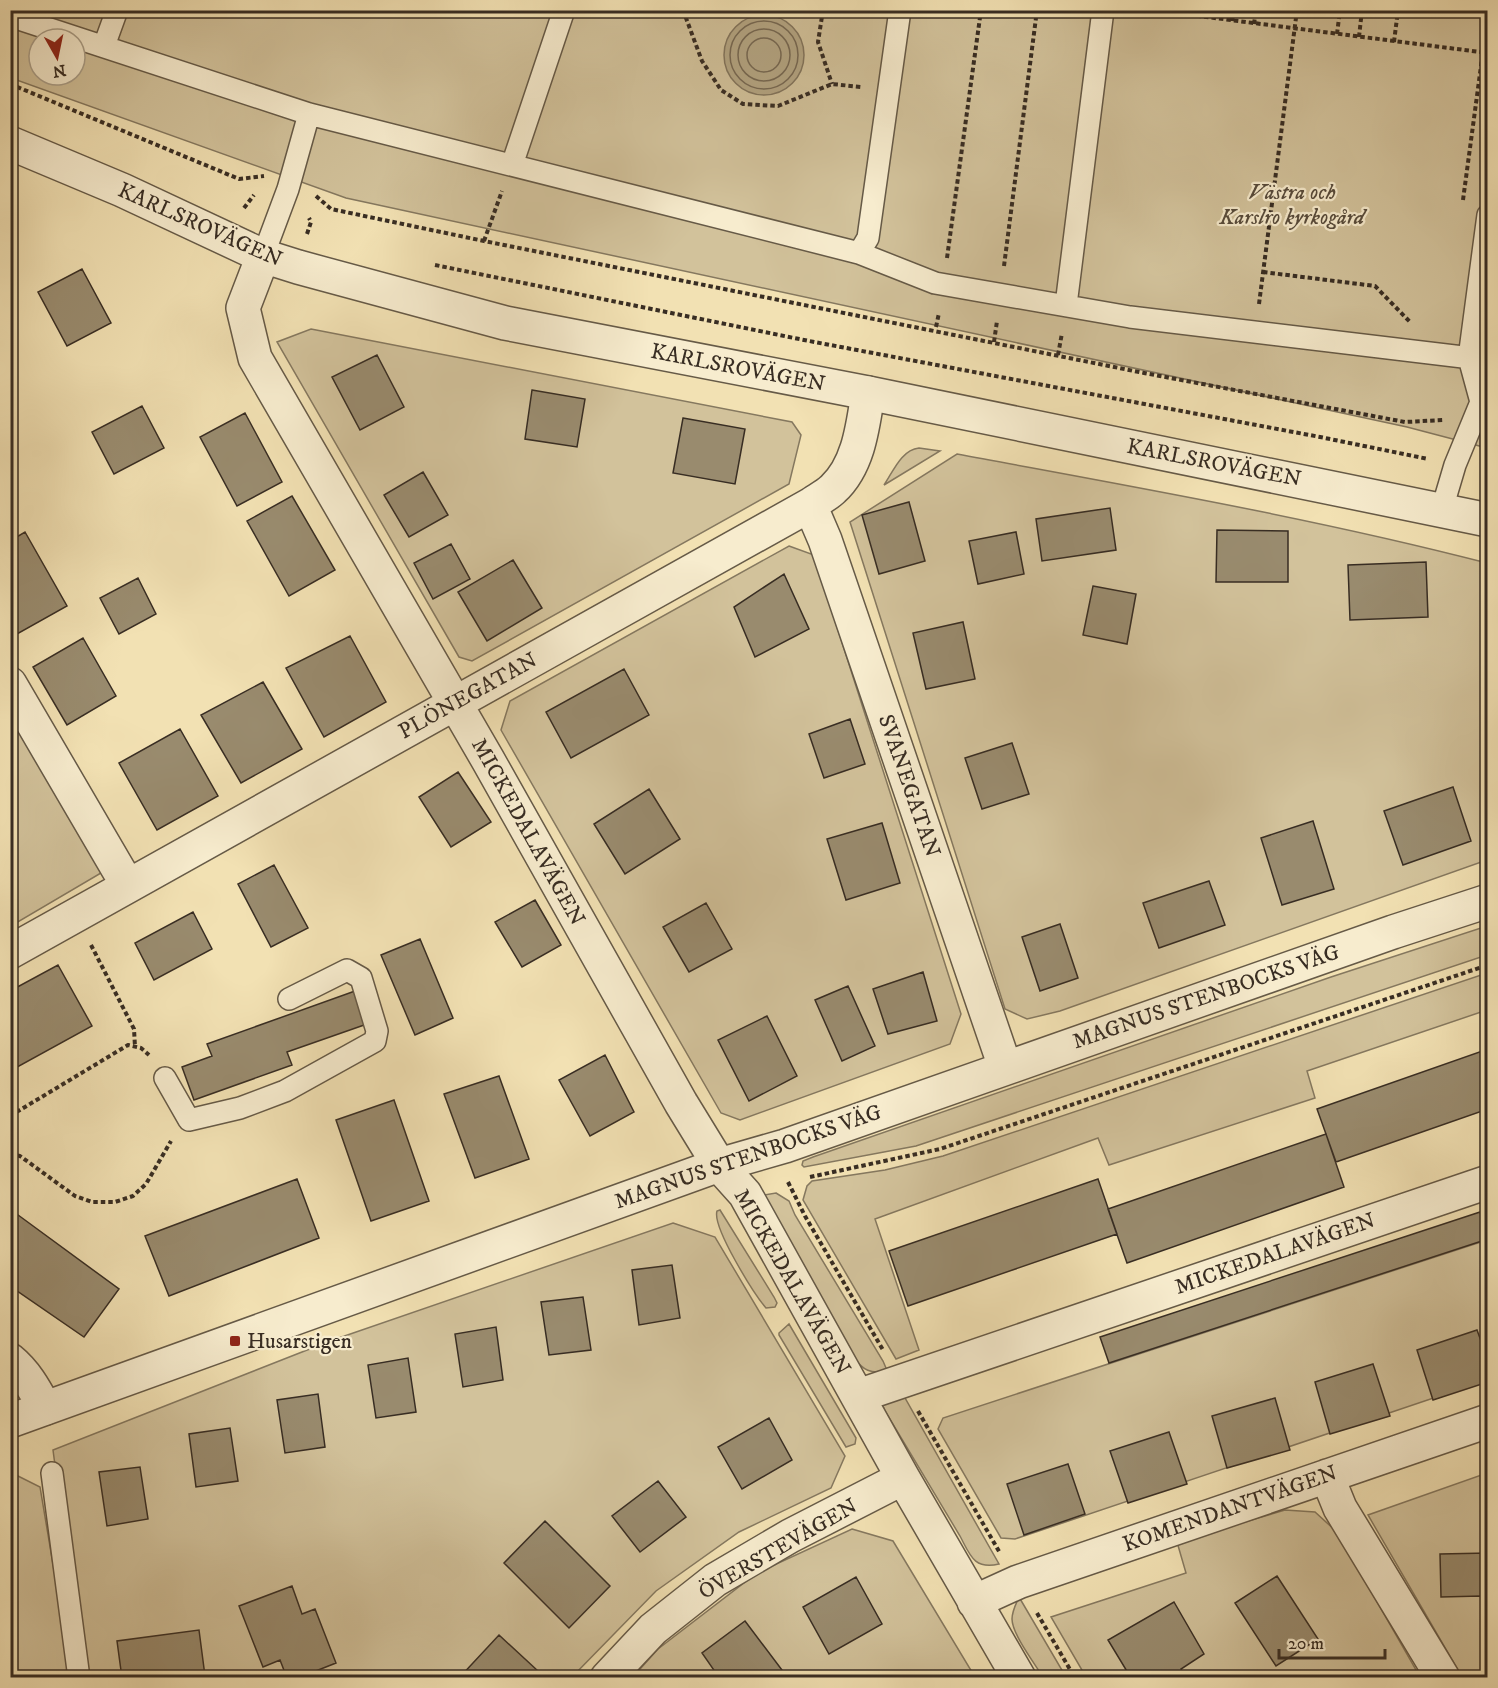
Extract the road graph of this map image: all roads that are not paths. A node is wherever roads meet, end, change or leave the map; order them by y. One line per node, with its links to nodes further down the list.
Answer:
1 (117, 10): 6 (lane)
2 (564, 10): 9 (lane)
3 (900, 10): 11 (lane)
4 (1103, 10): 13 (lane)
5 (10, 15): 6 (lane)
6 (104, 46): 7 (lane)
7 (309, 114): 9 (lane); 12 (lane)
8 (10, 143): 12 (street, KARLSROVÄGEN)
9 (512, 165): 11 (lane)
10 (1488, 215): 14 (lane)
11 (859, 253): 13 (lane)
12 (263, 256): 15 (street, KARLSROVÄGEN); 20 (street, MICKEDALAVÄGEN)
13 (1066, 305): 14 (lane)
14 (1478, 359): 17 (lane)
15 (868, 393): 16 (street, PLÖNEGATAN); 17 (street, KARLSROVÄGEN)
16 (810, 505): 20 (street, PLÖNEGATAN); 25 (street, SVANEGATAN)
17 (1442, 509): 18 (street, KARLSROVÄGEN)
18 (1488, 520)
19 (10, 684): 21 (street)
20 (454, 703): 21 (street, PLÖNEGATAN); 27 (street, MICKEDALAVÄGEN)
21 (128, 886): 23 (street, PLÖNEGATAN)
22 (1488, 901): 25 (street, MAGNUS STENBOCKS VÄG)
23 (10, 951)
24 (289, 999): 26 (lane)
25 (1005, 1067): 27 (street, MAGNUS STENBOCKS VÄG)
26 (165, 1078)
27 (719, 1165): 30 (street, MICKEDALAVÄGEN); 31 (street, MAGNUS STENBOCKS VÄG)
28 (1488, 1182): 30 (street, MICKEDALAVÄGEN)
29 (10, 1360): 31 (street)
30 (858, 1396): 36 (street, MICKEDALAVÄGEN)
31 (45, 1408): 33 (street, MAGNUS STENBOCKS VÄG)
32 (1488, 1420): 35 (street, KOMENDANTVÄGEN)
33 (10, 1421)
34 (52, 1473): 38 (lane)
35 (1327, 1476): 37 (street, KOMENDANTVÄGEN); 41 (street)
36 (903, 1479): 37 (street, MICKEDALAVÄGEN); 39 (street, ÖVERSTEVÄGEN)
37 (974, 1602): 40 (street, MICKEDALAVÄGEN)
38 (79, 1677)
39 (607, 1677)
40 (1019, 1677)
41 (1443, 1677)

